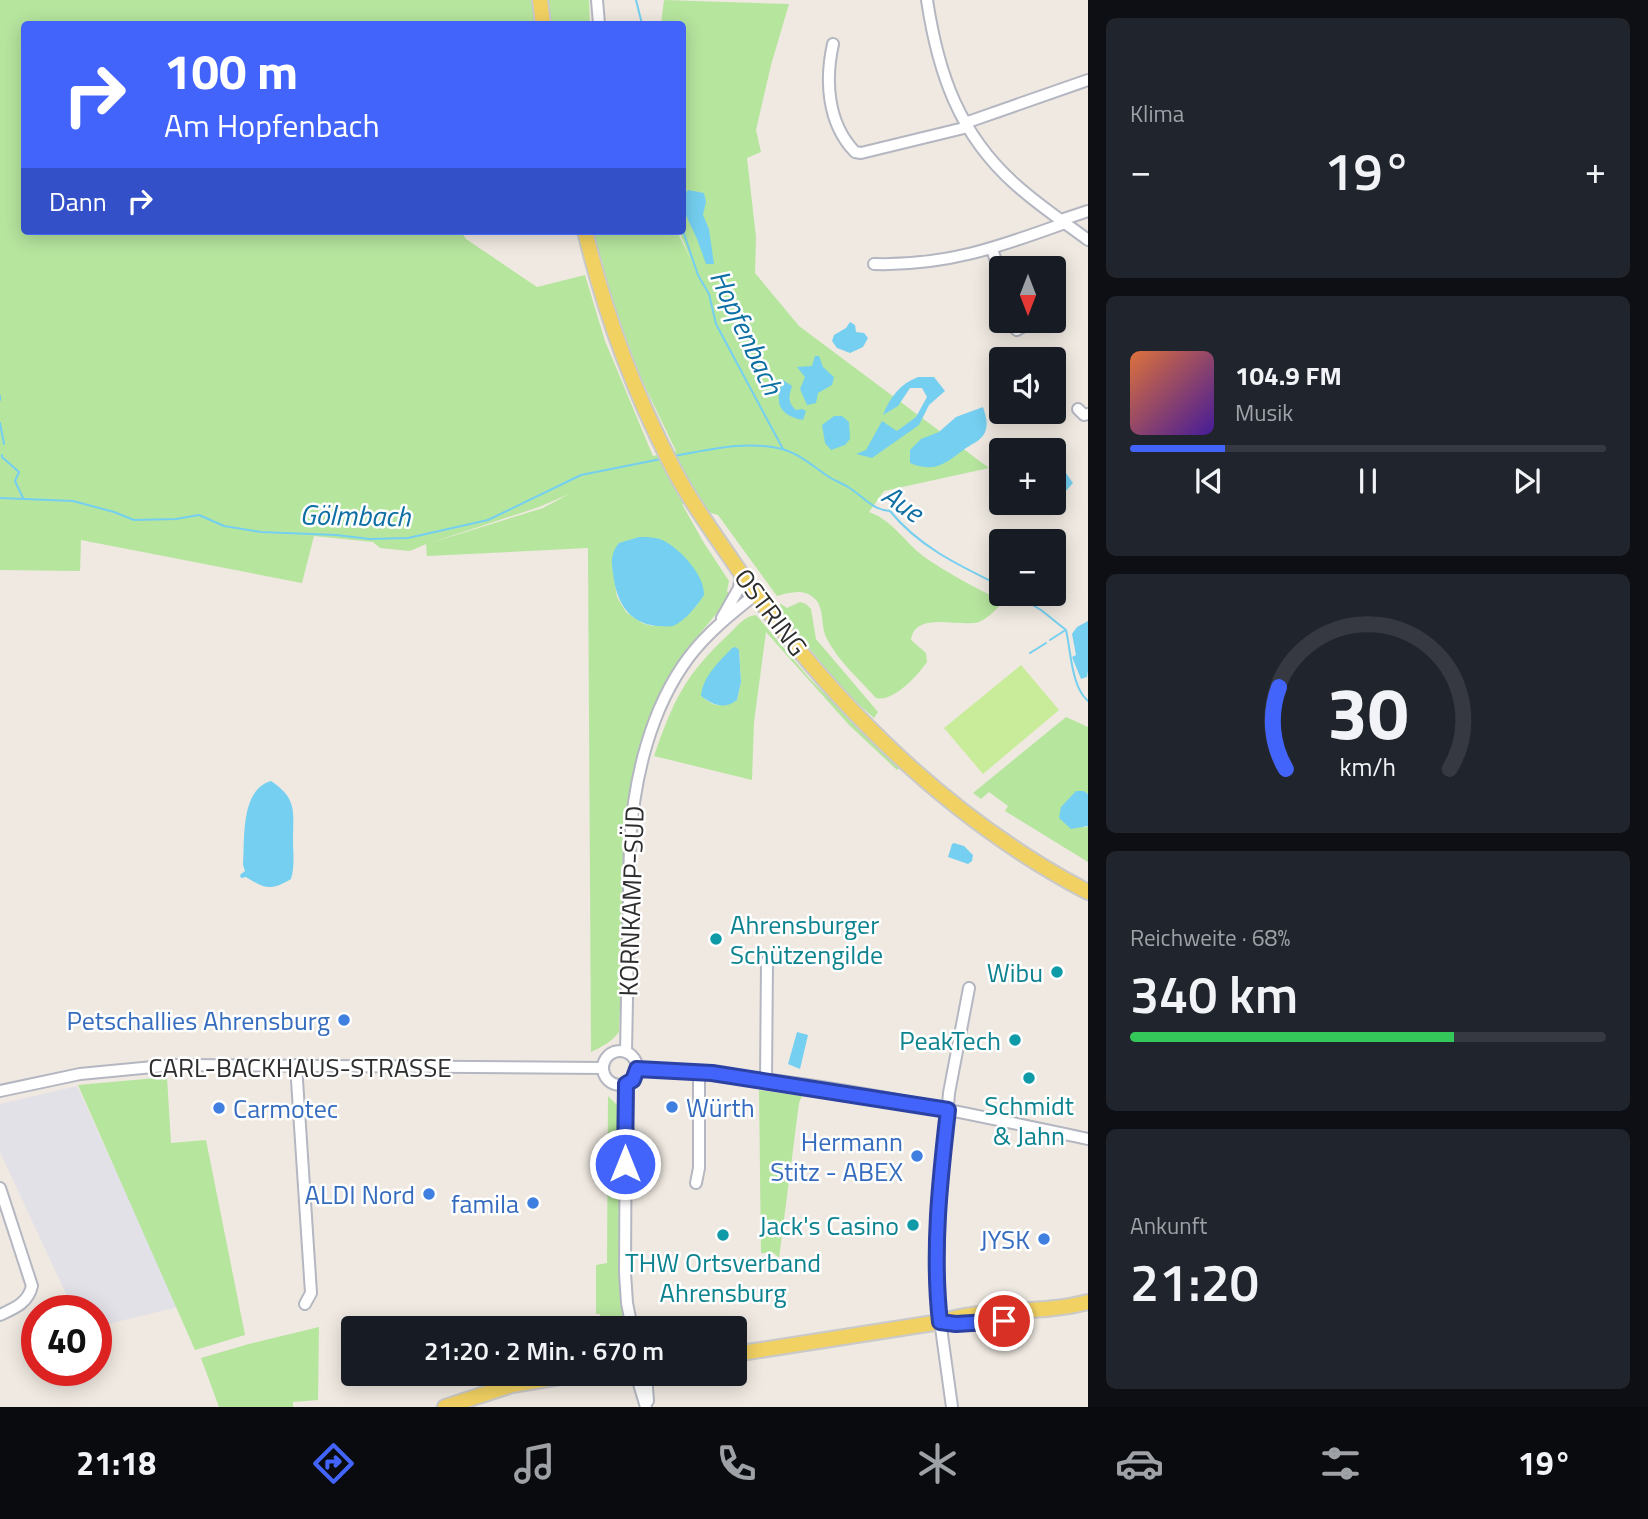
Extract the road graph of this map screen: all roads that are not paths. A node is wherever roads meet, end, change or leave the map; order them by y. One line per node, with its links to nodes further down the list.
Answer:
1 (540, 0): 4 (main road)
2 (597, 0): 5 (street)
3 (927, 0): 8 (street)
4 (543, 21)
5 (599, 21)
6 (833, 44): 8 (street)
7 (1088, 80): 8 (street)
8 (966, 125): 10 (street)
9 (1088, 211): 10 (street)
10 (1063, 221): 12 (street); 13 (street)
11 (585, 235): 16 (main road, OSTRING)
12 (1088, 240)
13 (992, 249): 14 (street); 15 (street)
14 (994, 256)
15 (874, 264)
16 (741, 575): 17 (main road, OSTRING); 18 (street, KORNKAMP-SÜD)
17 (756, 594): 18 (street); 19 (street, KORNKAMP-SÜD); 20 (main road, OSTRING)
18 (734, 598): 19 (street, KORNKAMP-SÜD)
19 (717, 626): 23 (street, KORNKAMP-SÜD)
20 (1088, 892)
21 (767, 961): 28 (street)
22 (969, 988): 31 (street)
23 (622, 1051): 25 (street); 26 (street)
24 (296, 1065): 25 (street, CARL-BACKHAUS-STRASSE); 30 (street, CARL-BACKHAUS-STRASSE); 36 (street)
25 (603, 1068): 29 (street)
26 (637, 1069): 27 (street); 29 (street)
27 (699, 1072): 28 (street); 33 (street)
28 (766, 1081): 31 (street)
29 (623, 1085): 39 (street)
30 (0, 1091)
31 (948, 1110): 32 (street); 40 (street)
32 (1088, 1139)
33 (696, 1183)
34 (0, 1188): 38 (street)
35 (1088, 1302): 40 (main road)
36 (305, 1304)
37 (1088, 1310): 40 (main road)
38 (0, 1315)
39 (630, 1316)
40 (940, 1322): 41 (main road); 47 (street)
41 (747, 1352)
42 (509, 1386): 45 (main road)
43 (640, 1386): 46 (street)
44 (646, 1386): 46 (street)
45 (445, 1407)
46 (647, 1407)
47 (952, 1407)

